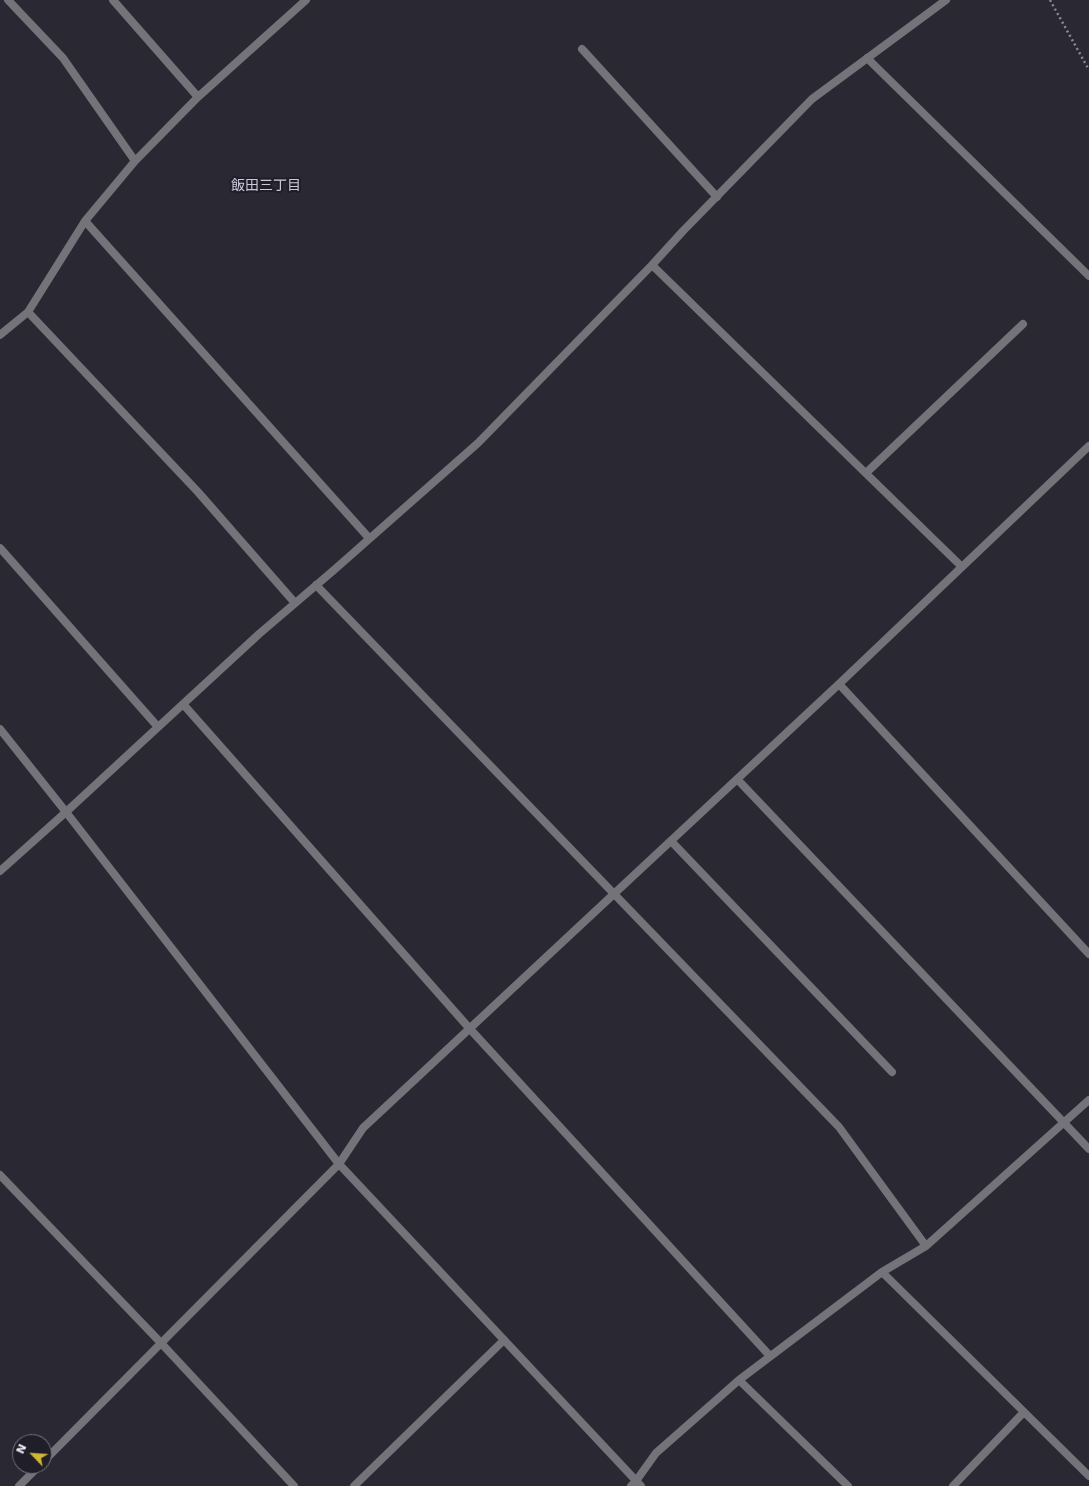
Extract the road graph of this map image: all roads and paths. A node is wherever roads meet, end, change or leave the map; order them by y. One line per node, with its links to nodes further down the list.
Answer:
1 (8, 0): 10 (street)
2 (113, 0): 9 (street)
3 (306, 0): 9 (street)
4 (946, 0): 7 (street)
5 (1050, 0): 8 (path)
6 (582, 49): 11 (street)
7 (868, 58): 11 (street); 14 (street)
8 (1089, 70)
9 (198, 97): 10 (street)
10 (135, 161): 12 (street)
11 (717, 198): 13 (street)
12 (85, 221): 15 (street); 20 (street)
13 (652, 265): 19 (street); 20 (street)
14 (1089, 276)
15 (28, 312): 17 (street); 24 (street)
16 (1023, 324): 19 (street)
17 (0, 335)
18 (1089, 446): 22 (street)
19 (866, 473): 22 (street)
20 (368, 538): 23 (street)
21 (0, 548): 27 (street)
22 (962, 567): 25 (street)
23 (316, 585): 24 (street); 33 (street)
24 (295, 603): 26 (street)
25 (839, 684): 29 (street); 34 (street)
26 (183, 704): 27 (street); 35 (street)
27 (158, 727): 30 (street)
28 (0, 730): 30 (street)
29 (737, 779): 31 (street); 38 (street)
30 (66, 812): 32 (street); 40 (street)
31 (671, 841): 33 (street); 36 (street)
32 (0, 871)
33 (614, 895): 35 (street); 42 (street)
34 (1089, 954)
35 (470, 1029): 40 (street); 46 (street)
36 (892, 1072)
37 (1089, 1100): 38 (street)
38 (1064, 1123): 39 (street); 42 (street)
39 (1089, 1149)
40 (339, 1164): 44 (street); 45 (street)
41 (0, 1175): 45 (street)
42 (926, 1246): 43 (street)
43 (882, 1272): 46 (street); 48 (street)
44 (504, 1340): 52 (street); 55 (street)
45 (161, 1343): 49 (street); 54 (street)
46 (770, 1356): 47 (street)
47 (739, 1380): 52 (street); 56 (street)
48 (1024, 1412): 51 (street); 57 (street)
49 (52, 1453)
50 (31, 1474): 53 (street)
51 (1089, 1476)
52 (636, 1484)
53 (19, 1486)
54 (294, 1486)
55 (354, 1486)
56 (848, 1486)
57 (953, 1486)

